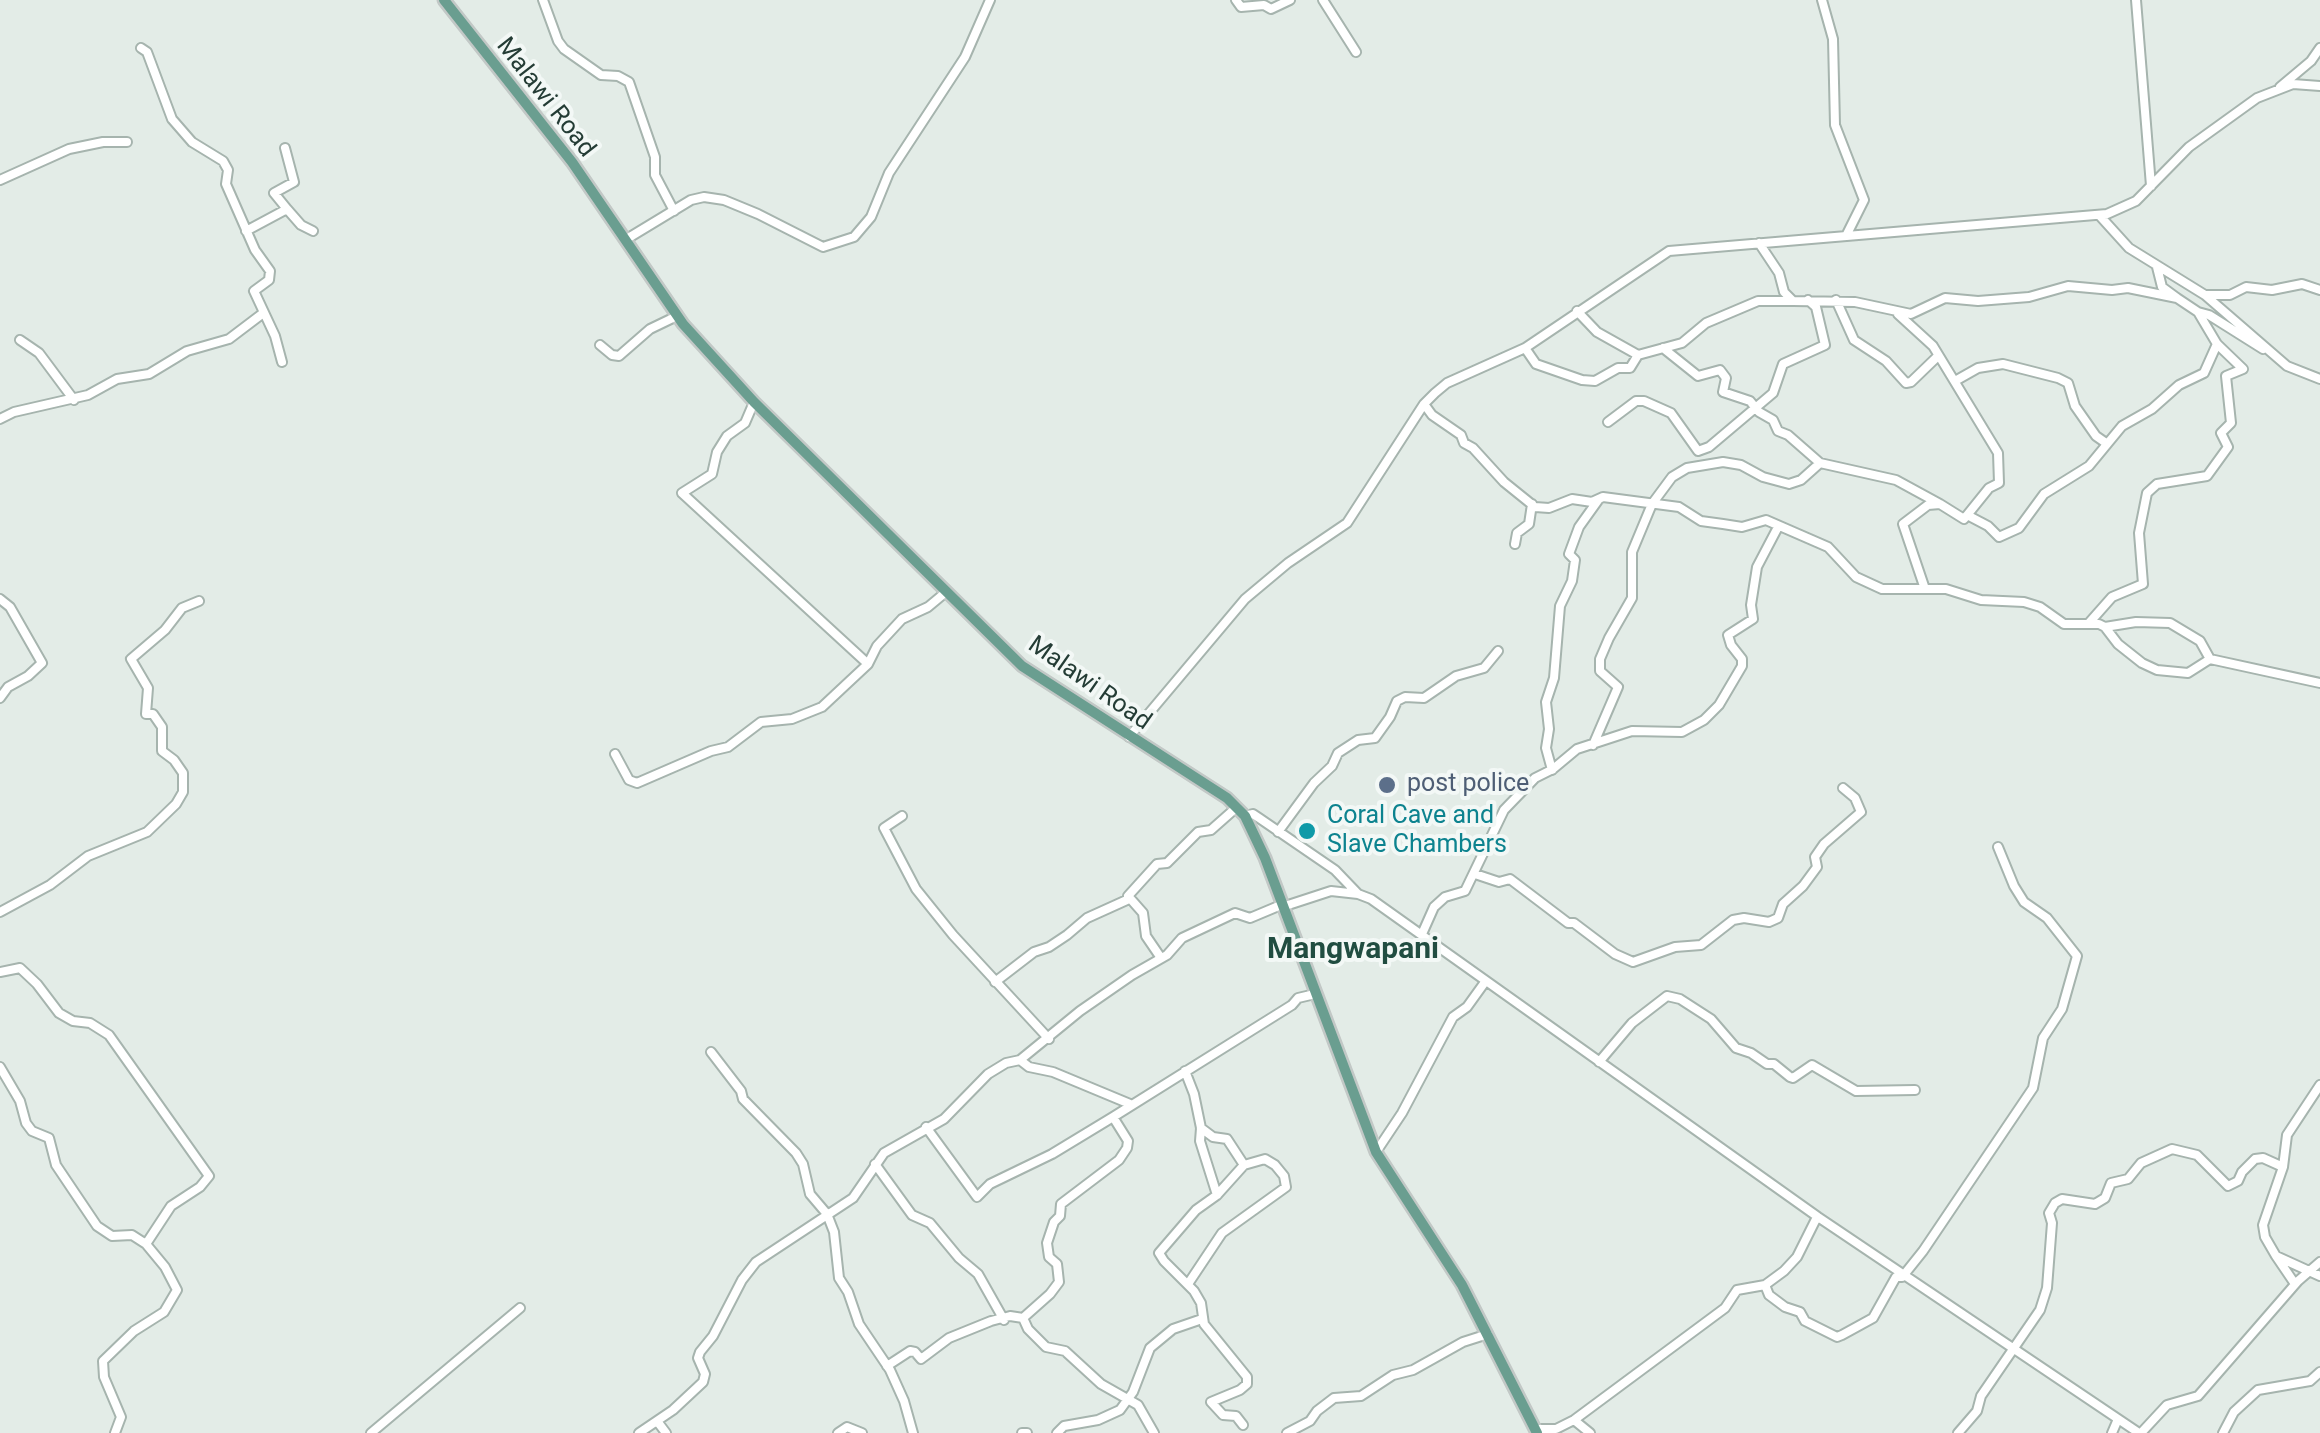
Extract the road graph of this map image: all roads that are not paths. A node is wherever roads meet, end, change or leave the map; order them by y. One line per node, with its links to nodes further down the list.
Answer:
1 (444, 0): 10 (main road, Malawi Road)
2 (462, 0): 10 (street)
3 (543, 0): 21 (street)
4 (990, 0): 21 (street)
5 (1236, 0): 6 (street)
6 (1290, 0)
7 (1323, 0): 13 (street)
8 (1822, 0): 25 (street)
9 (2136, 0): 19 (street)
10 (452, 11): 26 (main road, Malawi Road)
11 (141, 48): 23 (street)
12 (2320, 48): 15 (street)
13 (1356, 52)
14 (2320, 86): 15 (street)
15 (2276, 90): 19 (street)
16 (127, 142): 18 (street)
17 (286, 148): 20 (street)
18 (0, 180)
19 (2151, 186): 22 (street)
20 (288, 209): 23 (street); 24 (street)
21 (674, 210): 26 (street)
22 (2100, 216): 25 (street); 28 (street)
23 (246, 231): 40 (street)
24 (313, 231)
25 (1847, 234): 27 (street)
26 (625, 240): 41 (main road, Malawi Road)
27 (1759, 243): 36 (street); 37 (street)
28 (2157, 267): 29 (street); 32 (street)
29 (2162, 287): 31 (street); 33 (street)
30 (2320, 290): 32 (street)
31 (2150, 295): 33 (street); 38 (street)
32 (2205, 295): 49 (street)
33 (2177, 298): 39 (street)
34 (1808, 300): 35 (street); 36 (street); 56 (street)
35 (1836, 300): 38 (street); 48 (street)
36 (1793, 301): 46 (street)
37 (1578, 310): 45 (street); 47 (street)
38 (1895, 311): 48 (street)
39 (2198, 312): 43 (street); 49 (street)
40 (262, 314): 50 (street); 53 (street)
41 (678, 316): 44 (street); 54 (main road, Malawi Road)
42 (20, 340): 53 (street)
43 (2218, 344): 59 (street); 72 (street)
44 (600, 345)
45 (1524, 348): 47 (street); 55 (street)
46 (1663, 348): 47 (street); 56 (street)
47 (1638, 355)
48 (1938, 356): 52 (street)
49 (2274, 356): 51 (street)
50 (282, 362)
51 (2320, 379)
52 (1955, 382): 59 (street); 65 (street)
53 (74, 400): 57 (street)
54 (754, 402): 69 (main road, Malawi Road); 76 (street)
55 (1424, 404): 62 (street); 79 (street)
56 (1756, 408): 58 (street); 60 (street)
57 (0, 419)
58 (1608, 422)
59 (2106, 444): 65 (street)
60 (1820, 464): 63 (street); 64 (street)
61 (1600, 499): 62 (street); 63 (street); 82 (street)
62 (1532, 504): 67 (street)
63 (1652, 504): 66 (street); 80 (street)
64 (1940, 504): 65 (street); 68 (street)
65 (1969, 516)
66 (1778, 527): 68 (street); 80 (street)
67 (1515, 544)
68 (1926, 589): 72 (street)
69 (946, 592): 76 (street); 79 (main road, Malawi Road)
70 (0, 599): 78 (street)
71 (199, 601): 92 (street)
72 (2089, 623): 73 (street)
73 (2105, 627): 75 (street); 75 (street)
74 (1498, 651): 86 (street)
75 (2210, 659): 77 (street)
76 (868, 664): 81 (street)
77 (2320, 683)
78 (0, 698)
79 (1129, 737): 84 (main road, Malawi Road)
80 (1593, 745): 82 (street)
81 (615, 754)
82 (1552, 770): 88 (street)
83 (1843, 788): 88 (street)
84 (1241, 812): 86 (street); 90 (street); 91 (main road)
85 (902, 816): 96 (street)
86 (1278, 832): 89 (street)
87 (1998, 847): 122 (street)
88 (1474, 874): 93 (street)
89 (1358, 894): 91 (street); 93 (street)
90 (1129, 899): 94 (street); 96 (street)
91 (1282, 906): 94 (street); 98 (main road)
92 (0, 912)
93 (1422, 934): 97 (street)
94 (1161, 958): 99 (street)
95 (0, 972): 118 (street)
96 (995, 982): 99 (street)
97 (1484, 982): 102 (street); 111 (street)
98 (1315, 994): 104 (street); 111 (main road)
99 (1048, 1038): 101 (street)
100 (711, 1052): 116 (street)
101 (1020, 1060): 107 (street); 109 (street)
102 (1599, 1062): 106 (street); 117 (street)
103 (0, 1067): 118 (street)
104 (1185, 1072): 107 (street); 110 (street)
105 (2320, 1085): 114 (street)
106 (1914, 1090)
107 (1130, 1104): 108 (street)
108 (1112, 1117): 109 (street); 127 (street)
109 (926, 1127): 112 (street)
110 (1201, 1128): 113 (street); 115 (street)
111 (1376, 1152): 130 (main road)
112 (875, 1164): 116 (street); 129 (street)
113 (1244, 1165): 115 (street); 123 (street)
114 (2283, 1168): 119 (street); 131 (street)
115 (1217, 1195): 123 (street)
116 (826, 1214): 132 (street); 136 (street)
117 (1817, 1217): 122 (street); 125 (street)
118 (146, 1244): 140 (street)
119 (2276, 1256): 121 (street); 124 (street)
120 (2320, 1262): 121 (street)
121 (2316, 1273): 124 (street)
122 (1904, 1277): 125 (street); 131 (street)
123 (1188, 1284): 128 (street)
124 (2295, 1284): 153 (street)
125 (1764, 1286): 137 (street)
126 (520, 1308): 141 (street)
127 (1023, 1318): 129 (street); 134 (street)
128 (1202, 1318): 134 (street); 138 (street)
129 (1004, 1320): 132 (street)
130 (1488, 1334): 139 (main road); 149 (street)
131 (2013, 1349): 135 (street); 151 (street)
132 (887, 1366): 146 (street)
133 (2320, 1372): 154 (street)
134 (1130, 1398): 147 (street); 148 (street)
135 (2118, 1419): 152 (street); 153 (street)
136 (657, 1420): 142 (street); 143 (street)
137 (1574, 1420): 139 (street); 150 (street)
138 (1243, 1424)
139 (1536, 1431)
140 (115, 1433)
141 (371, 1433)
142 (639, 1433)
143 (666, 1433)
144 (838, 1433): 145 (street)
145 (862, 1433)
146 (913, 1433)
147 (1057, 1433)
148 (1154, 1433)
149 (1287, 1433)
150 (1590, 1433)
151 (1958, 1433)
152 (2112, 1433)
153 (2140, 1433)
154 (2224, 1433)

